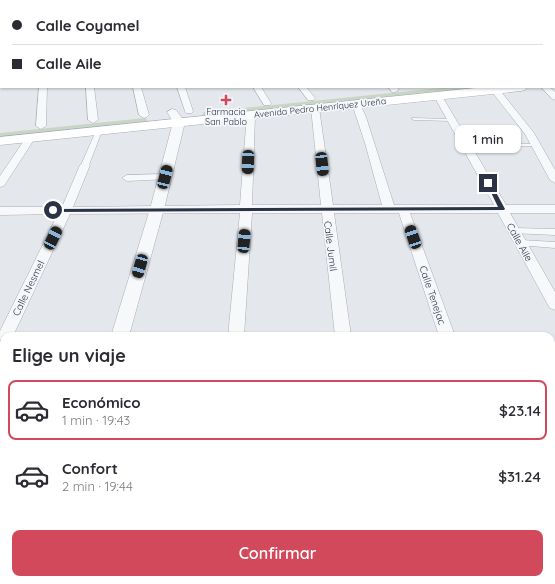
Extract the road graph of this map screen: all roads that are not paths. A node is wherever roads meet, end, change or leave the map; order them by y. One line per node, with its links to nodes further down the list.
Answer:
1 (43, 88): 22 (street)
2 (90, 88): 23 (street)
3 (137, 88): 17 (street)
4 (181, 88): 16 (street)
5 (258, 88): 13 (street)
6 (303, 88): 14 (street)
7 (394, 88): 14 (main road, Avenida Pedro Henríquez Ureña)
8 (512, 88): 10 (main road, Avenida Pedro Henríquez Ureña)
9 (546, 88): 12 (street)
10 (495, 90): 11 (main road, Avenida Pedro Henríquez Ureña); 28 (street)
11 (438, 96): 15 (main road, Avenida Pedro Henríquez Ureña); 21 (street, Calle Aile)
12 (555, 97)
13 (268, 103): 14 (main road, Avenida Pedro Henríquez Ureña); 16 (main road, Avenida Pedro Henríquez Ureña)
14 (313, 103): 15 (main road, Avenida Pedro Henríquez Ureña); 18 (main road, Avenida Pedro Henríquez Ureña); 38 (street, Calle Jumil)
15 (356, 104): 34 (street)
16 (189, 111): 19 (main road, Avenida Pedro Henríquez Ureña)
17 (144, 115): 19 (main road, Avenida Pedro Henríquez Ureña); 23 (main road, Avenida Pedro Henríquez Ureña)
18 (250, 115): 19 (main road, Avenida Pedro Henríquez Ureña); 37 (street)
19 (176, 117): 23 (main road, Avenida Pedro Henríquez Ureña); 30 (street)
20 (414, 119): 21 (lane)
21 (451, 120): 39 (street, Calle Aile)
22 (41, 126): 23 (main road, Avenida Pedro Henríquez Ureña); 24 (main road, Avenida Pedro Henríquez Ureña)
23 (96, 126): 25 (main road, Avenida Pedro Henríquez Ureña); 29 (street, Calle Nesmel)
24 (0, 130)
25 (30, 138): 26 (main road, Avenida Pedro Henríquez Ureña); 33 (street)
26 (0, 141)
27 (512, 145): 28 (lane)
28 (536, 145): 32 (street)
29 (85, 165): 41 (street, Calle Nesmel)
30 (165, 177): 31 (street); 36 (street)
31 (127, 178)
32 (555, 180)
33 (0, 184)
34 (389, 208): 35 (street); 38 (street)
35 (403, 208): 39 (street); 52 (street, Calle Tenejac)
36 (157, 209): 37 (street); 41 (street); 49 (street)
37 (246, 209): 38 (street); 50 (street)
38 (326, 209): 51 (street, Calle Jumil)
39 (502, 209): 40 (street); 43 (street, Calle Aile)
40 (555, 209)
41 (66, 210): 42 (street); 48 (street, Calle Nesmel)
42 (0, 211)
43 (514, 231): 44 (street); 45 (street, Calle Aile)
44 (555, 232)
45 (521, 243): 46 (street); 47 (street, Calle Aile)
46 (555, 245)
47 (555, 305)
48 (7, 332)
49 (121, 332)
50 (236, 332)
51 (342, 332)
52 (446, 332)

